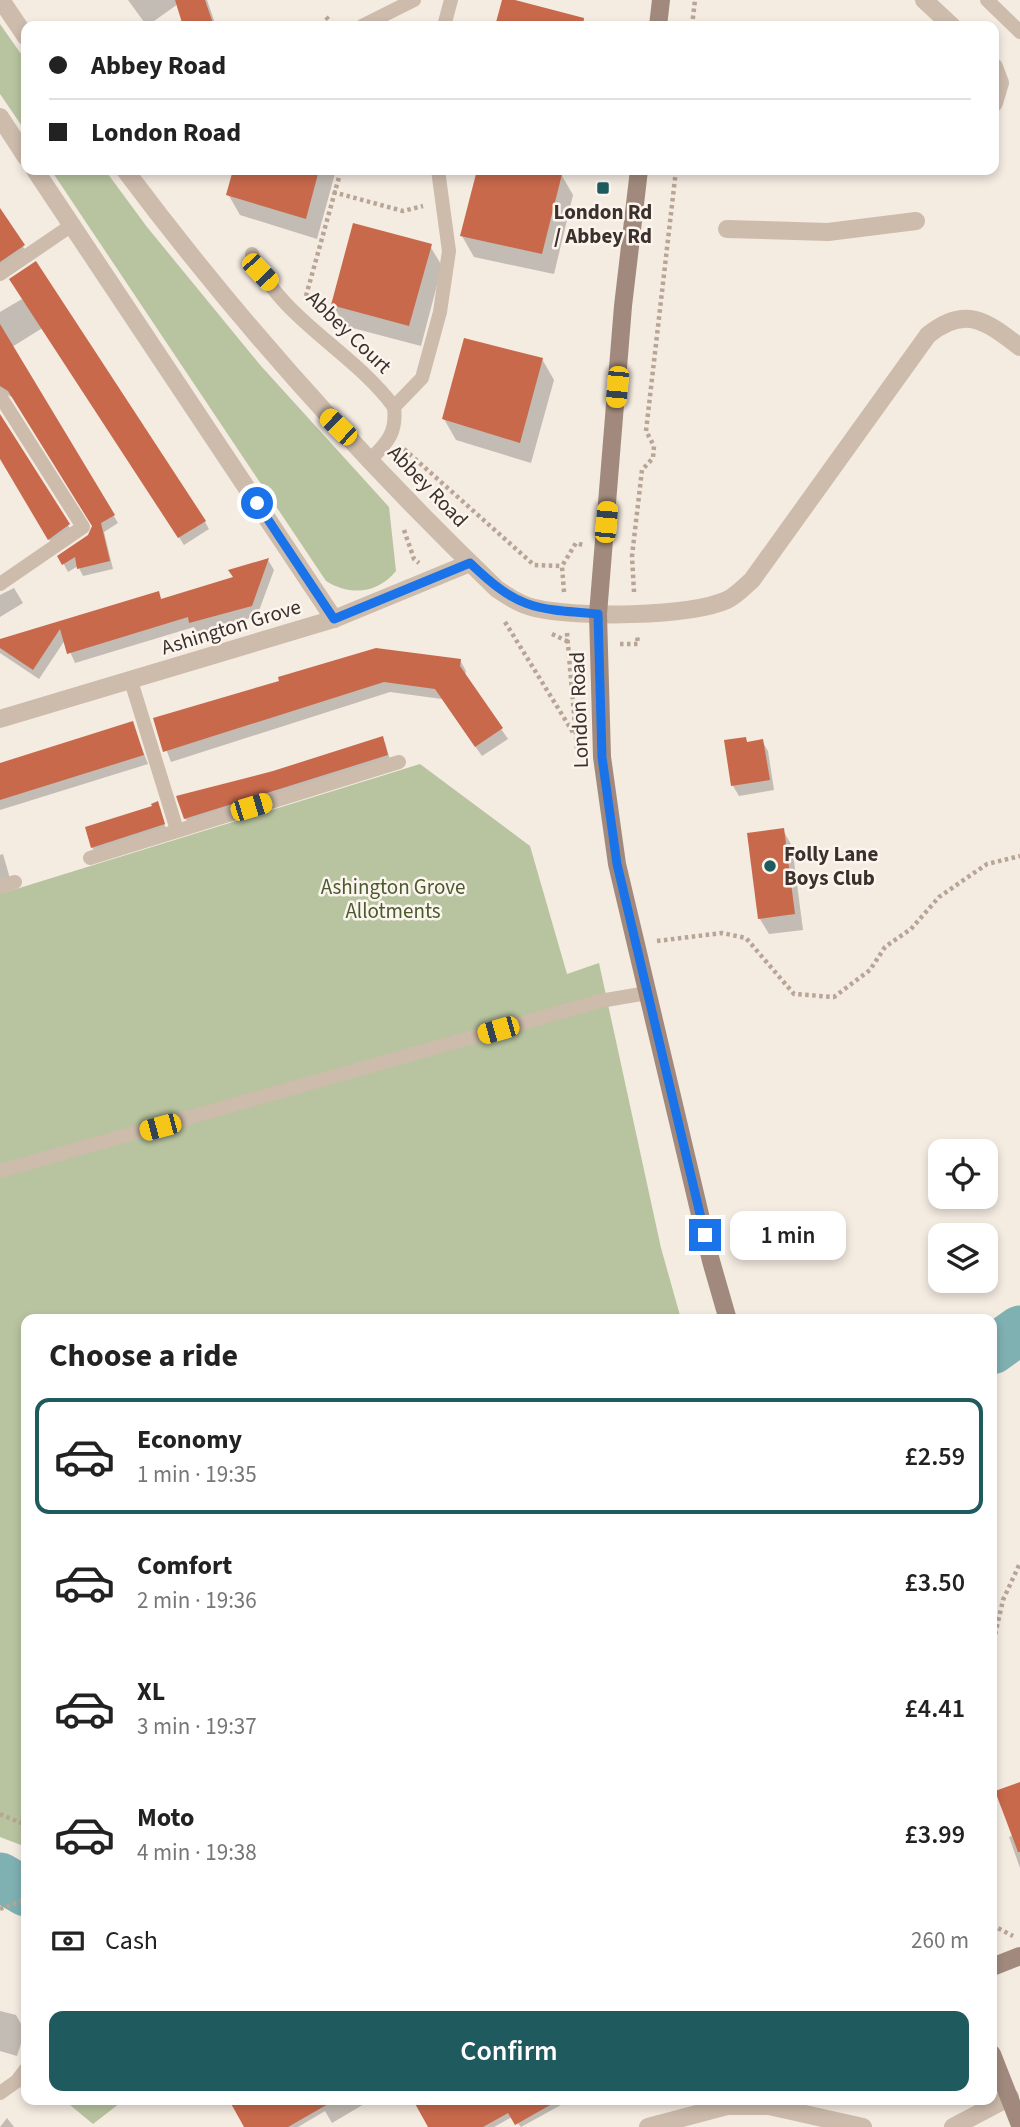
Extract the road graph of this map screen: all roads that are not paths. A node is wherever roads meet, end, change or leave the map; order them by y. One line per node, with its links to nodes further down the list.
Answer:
1 (1, 0): 12 (street)
2 (414, 0): 7 (lane)
3 (451, 0): 9 (lane)
4 (662, 0): 10 (main road)
5 (924, 0): 11 (street)
6 (987, 0): 13 (lane)
7 (398, 3): 8 (lane)
8 (370, 21)
9 (445, 21)
10 (659, 21)
11 (947, 21)
12 (21, 30)
13 (1020, 32)
14 (0, 117): 15 (street)
15 (21, 148)
16 (38, 175): 21 (street)
17 (129, 175): 28 (street, Abbey Road)
18 (439, 175): 27 (lane)
19 (638, 175): 31 (main road, London Road)
20 (916, 221): 22 (street)
21 (72, 225): 24 (lane); 32 (street)
22 (727, 229)
23 (251, 254): 27 (lane, Abbey Court)
24 (0, 274)
25 (1020, 347): 31 (street, Abbey Road)
26 (0, 396): 30 (lane)
27 (394, 407): 28 (lane)
28 (371, 459): 29 (street, Abbey Road)
29 (470, 563): 31 (street, Abbey Road); 32 (street, Ashington Grove)
30 (0, 584)
31 (598, 614): 40 (main road, London Road)
32 (334, 619): 33 (street, Ashington Grove)
33 (131, 681): 34 (street, Ashington Grove); 36 (lane)
34 (0, 719)
35 (399, 762): 36 (lane)
36 (177, 830): 37 (lane)
37 (90, 858)
38 (16, 882): 39 (lane)
39 (0, 887)
40 (647, 993): 41 (lane); 42 (main road, London Road)
41 (0, 1171)
42 (726, 1314)
43 (1020, 1956): 44 (main road)
44 (997, 1965)
45 (997, 2066): 48 (main road)
46 (21, 2076): 47 (lane)
47 (0, 2093)
48 (1010, 2097): 49 (street); 51 (main road)
49 (997, 2104)
50 (995, 2105): 54 (street)
51 (1020, 2125)
52 (648, 2127): 53 (street)
53 (863, 2127)
54 (953, 2127)

